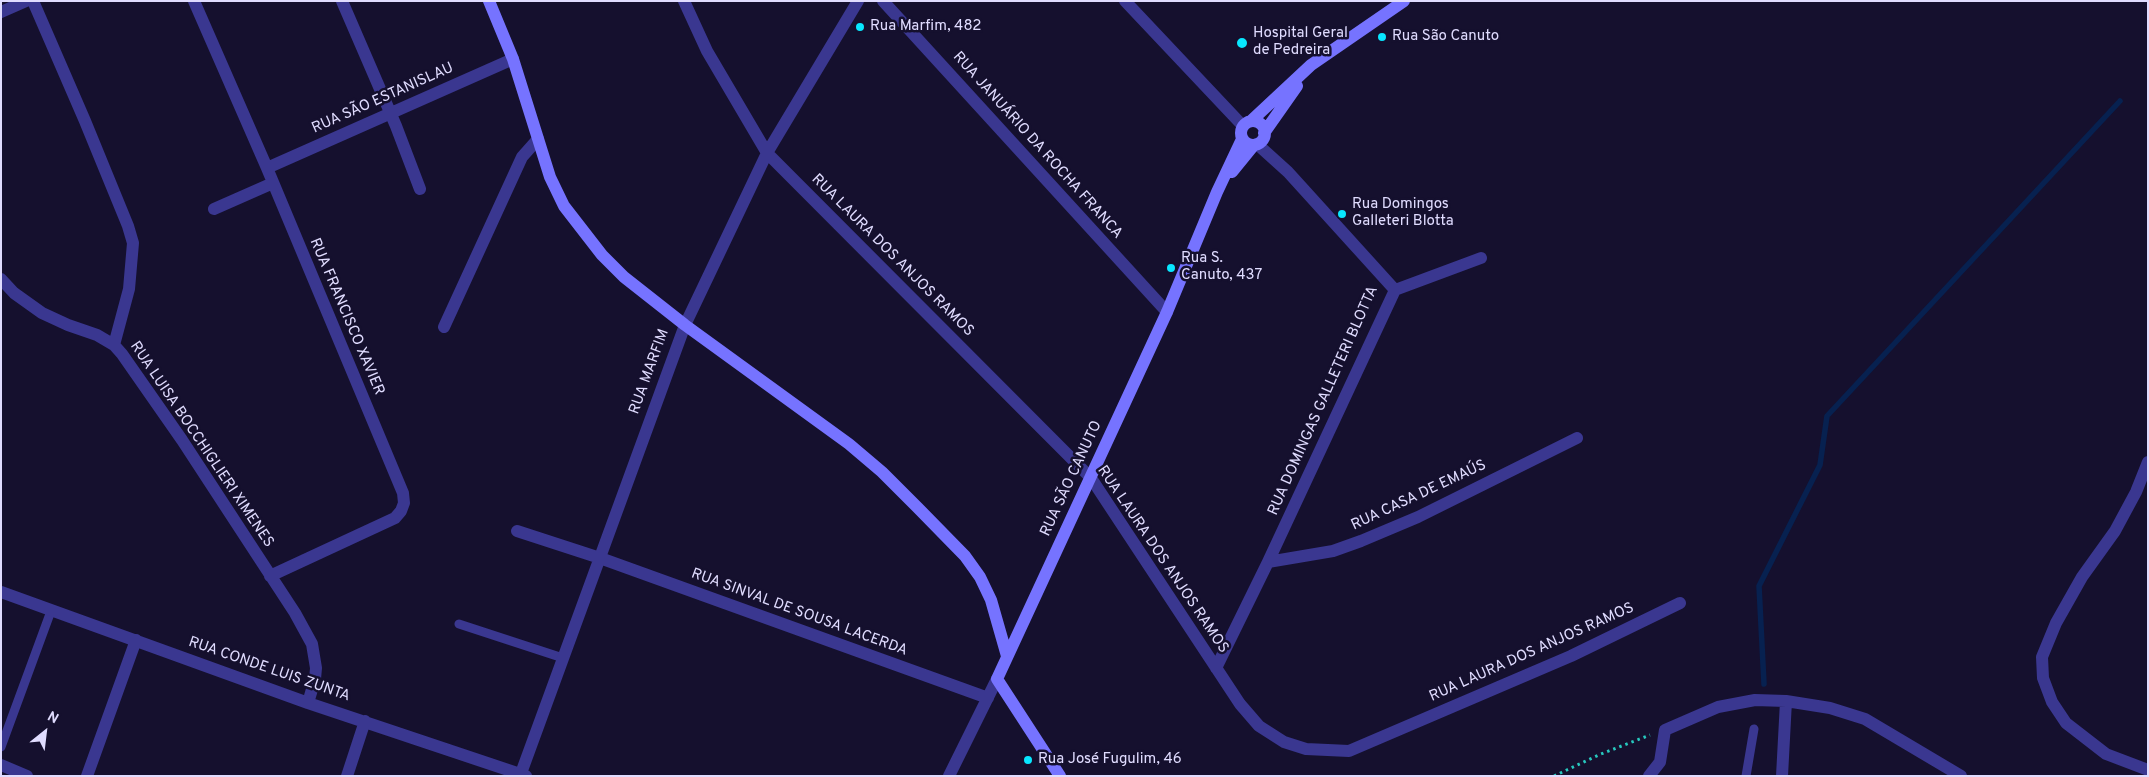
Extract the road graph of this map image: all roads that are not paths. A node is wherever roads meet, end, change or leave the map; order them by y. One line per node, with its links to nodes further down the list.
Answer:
1 (26, 1): 11 (street)
2 (33, 1): 29 (street, RUA LUISA BOCCHIGLIERI XIMENES)
3 (194, 1): 19 (street, RUA FRANCISCO XAVIER)
4 (342, 1): 14 (street)
5 (488, 1): 12 (street)
6 (684, 1): 18 (street, RUA LAURA DOS ANJOS RAMOS)
7 (858, 1): 18 (street, RUA MARFIM)
8 (883, 1): 26 (street, RUA JANUÁRIO DA ROCHA FRANCA)
9 (1125, 1): 15 (street)
10 (1404, 1): 13 (street, RUA SÃO CANUTO)
11 (1, 12)
12 (513, 59): 14 (street, RUA SÃO ESTANISLAU); 16 (street)
13 (1311, 65): 15 (street, RUA SÃO CANUTO); 17 (street, RUA SÃO CANUTO)
14 (390, 114): 19 (street, RUA SÃO ESTANISLAU); 21 (street)
15 (1247, 123): 17 (street); 17 (street)
16 (538, 139): 27 (street); 28 (street)
17 (1256, 140): 25 (street, RUA DOMINGAS GALLETERI BLOTTA); 26 (street, RUA SÃO CANUTO)
18 (767, 153): 27 (street, RUA MARFIM); 32 (street, RUA LAURA DOS ANJOS RAMOS)
19 (267, 168): 20 (street, RUA FRANCISCO XAVIER)
20 (272, 183): 22 (street); 36 (street, RUA FRANCISCO XAVIER)
21 (420, 189)
22 (214, 208)
23 (1481, 258): 25 (street)
24 (1, 279): 29 (street)
25 (1395, 290): 35 (street, RUA DOMINGAS GALLETERI BLOTTA)
26 (1167, 312): 32 (street, RUA SÃO CANUTO)
27 (685, 325): 34 (street, RUA MARFIM); 42 (street)
28 (444, 327)
29 (114, 345): 36 (street, RUA LUISA BOCCHIGLIERI XIMENES)
30 (1577, 438): 35 (street, RUA CASA DE EMAÚS)
31 (2148, 462): 53 (street)
32 (1091, 478): 42 (street, RUA SÃO CANUTO); 44 (street, RUA LAURA DOS ANJOS RAMOS)
33 (517, 531): 34 (street, RUA SINVAL DE SOUSA LACERDA)
34 (600, 558): 43 (street, RUA MARFIM); 46 (street, RUA SINVAL DE SOUSA LACERDA)
35 (1268, 562): 44 (street, RUA DOMINGAS GALLETERI BLOTTA)
36 (270, 576): 48 (street, RUA LUISA BOCCHIGLIERI XIMENES)
37 (1, 592): 39 (street, RUA CONDE LUIS ZUNTA)
38 (1680, 603): 44 (street, RUA LAURA DOS ANJOS RAMOS)
39 (50, 610): 41 (street, RUA CONDE LUIS ZUNTA); 51 (lane)
40 (459, 624): 43 (lane)
41 (136, 640): 48 (street, RUA CONDE LUIS ZUNTA); 57 (street)
42 (1007, 656): 45 (street, RUA SÃO CANUTO)
43 (563, 658): 55 (street, RUA MARFIM)
44 (1216, 668)
45 (997, 679): 46 (street, RUA SÃO CANUTO); 60 (street)
46 (988, 698): 59 (street, RUA SÃO CANUTO)
47 (1786, 701): 54 (street); 61 (street); 63 (street)
48 (308, 703): 49 (street, RUA CONDE LUIS ZUNTA)
49 (365, 721): 55 (street, RUA CONDE LUIS ZUNTA); 58 (street)
50 (1754, 729): 62 (lane)
51 (1, 747)
52 (1, 765): 56 (street)
53 (2148, 770)
54 (1955, 774)
55 (522, 775)
56 (27, 776)
57 (87, 776)
58 (347, 776)
59 (950, 776)
60 (1060, 776)
61 (1649, 776)
62 (1746, 776)
63 (1782, 776)

